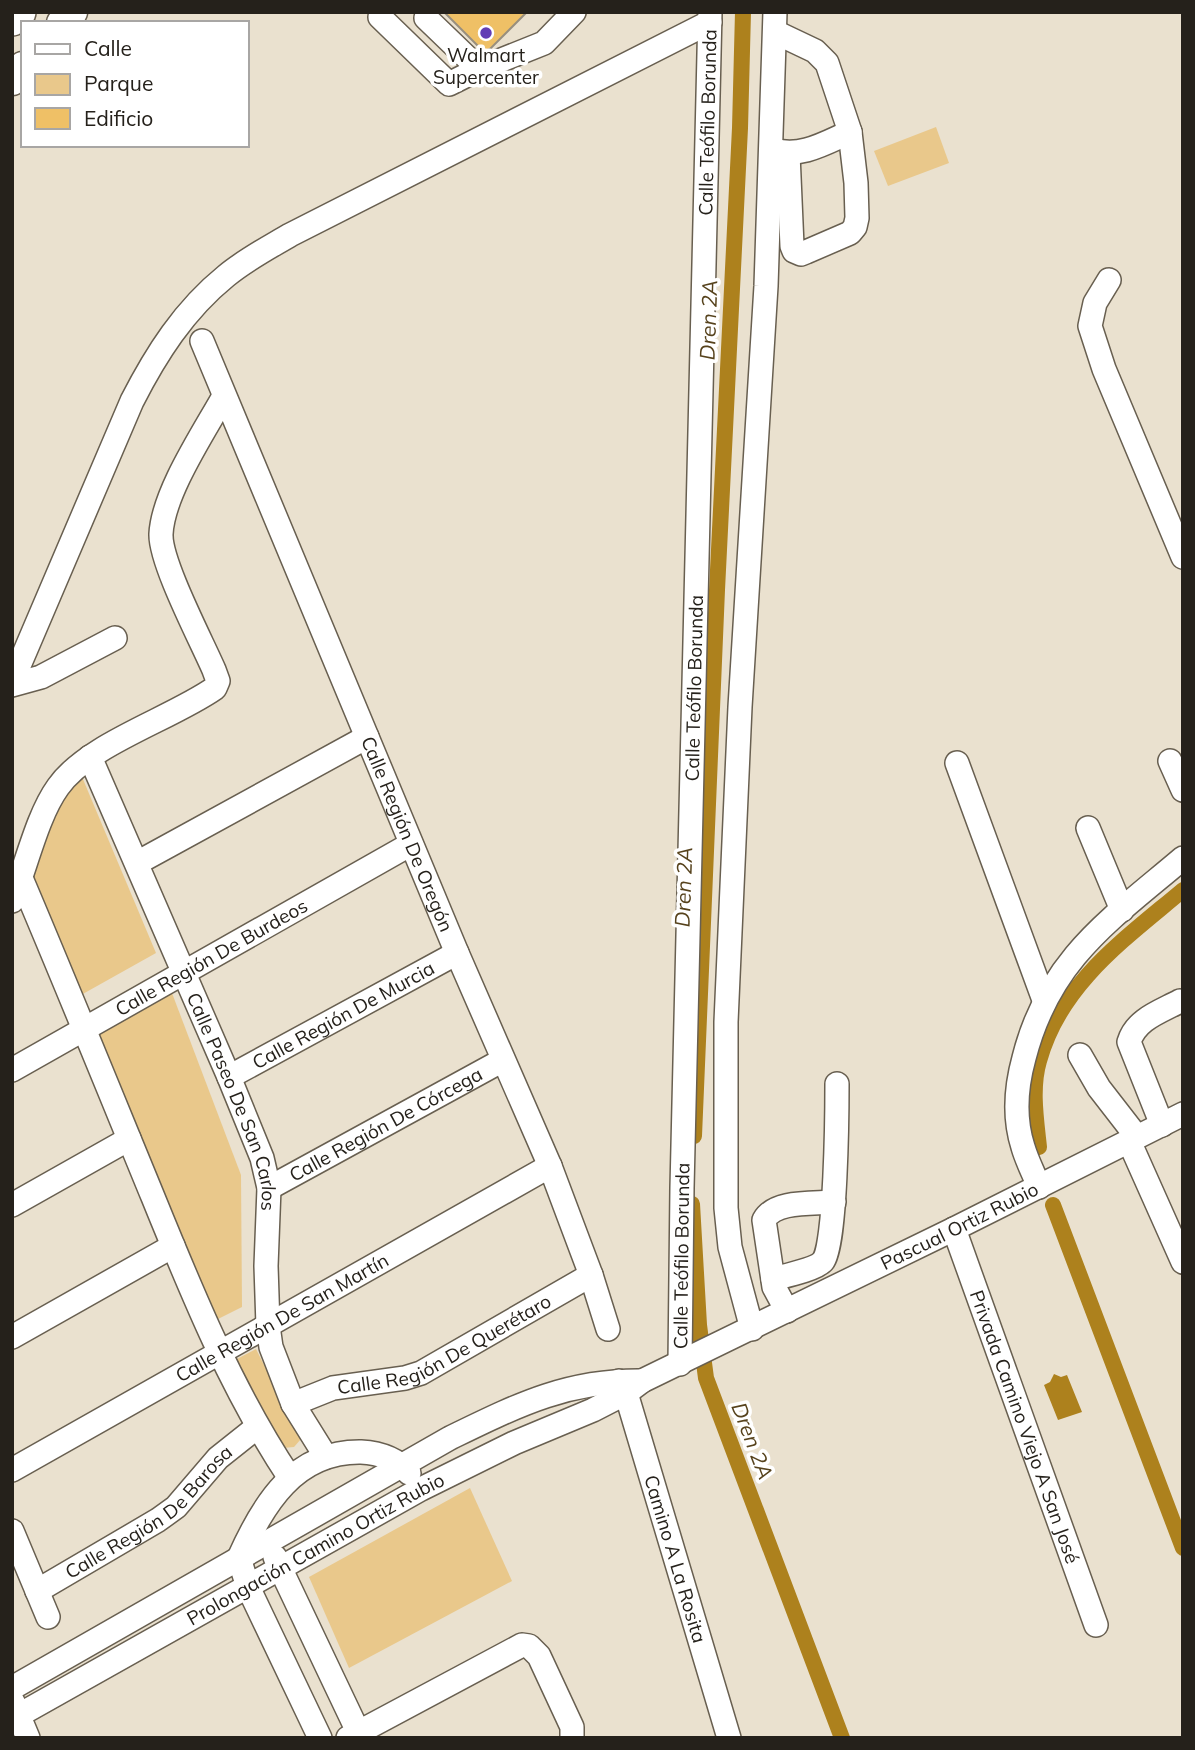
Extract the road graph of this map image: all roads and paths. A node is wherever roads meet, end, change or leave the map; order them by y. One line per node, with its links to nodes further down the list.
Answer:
1 (18, 12): 5 (highway)
2 (574, 12): 8 (street)
3 (380, 17): 8 (street)
4 (710, 17): 16 (street); 59 (street, Calle Teófilo Borunda)
5 (12, 18)
6 (426, 18): 8 (street)
7 (775, 22): 9 (street); 10 (street)
8 (479, 69)
9 (850, 132): 10 (street); 10 (street)
10 (779, 152): 56 (street)
11 (1109, 280): 14 (street)
12 (202, 341): 13 (street, Calle Región De Oregón)
13 (224, 396): 17 (street, Calle Región De Oregón); 18 (street)
14 (1183, 557)
15 (115, 638): 16 (street)
16 (12, 684)
17 (367, 737): 23 (street, Calle Región De Oregón); 25 (street)
18 (90, 757): 25 (street, Calle Paseo De San Carlos); 26 (street)
19 (1170, 761): 21 (street)
20 (957, 763): 31 (street)
21 (1183, 790)
22 (1088, 828): 28 (street)
23 (411, 844): 29 (street, Calle Región De Oregón); 30 (street, Calle Región De Burdeos)
24 (1183, 858): 28 (street)
25 (137, 863): 30 (street, Calle Paseo De San Carlos)
26 (21, 878): 27 (street); 33 (street)
27 (12, 901)
28 (1122, 910): 31 (street)
29 (457, 953): 35 (street, Calle Región De Oregón); 37 (street, Calle Región De Murcia)
30 (184, 974): 33 (street, Calle Región De Burdeos); 37 (street, Calle Paseo De San Carlos)
31 (1044, 1000): 44 (street)
32 (1180, 1001): 40 (street)
33 (86, 1029): 36 (street, Calle Región De Burdeos); 41 (street)
34 (1080, 1055): 42 (street)
35 (503, 1060): 43 (street, Calle Región De Oregón); 45 (street, Calle Región De Córcega)
36 (12, 1070)
37 (229, 1077): 45 (street, Calle Paseo De San Carlos)
38 (838, 1084): 46 (street)
39 (1183, 1114): 40 (street, Pascual Ortiz Rubio)
40 (1162, 1125): 42 (street, Pascual Ortiz Rubio)
41 (129, 1139): 47 (street); 49 (street)
42 (1133, 1139): 44 (street, Pascual Ortiz Rubio); 50 (street)
43 (550, 1166): 51 (street, Calle Región De Oregón); 54 (street, Calle Región De San Martín)
44 (1039, 1187): 48 (street, Pascual Ortiz Rubio)
45 (268, 1188): 54 (street, Calle Paseo De San Carlos)
46 (834, 1202): 52 (street); 52 (street)
47 (12, 1205)
48 (954, 1229): 53 (street, Pascual Ortiz Rubio); 75 (street, Privada Camino Viejo A San José)
49 (173, 1246): 57 (street); 58 (street)
50 (1183, 1262)
51 (591, 1275): 55 (street, Calle Región De Oregón); 61 (street, Calle Región De Querétaro)
52 (773, 1279): 53 (street)
53 (787, 1311): 56 (street, Pascual Ortiz Rubio)
54 (268, 1326): 58 (street, Calle Región De San Martín); 61 (street, Calle Paseo De San Carlos)
55 (608, 1329)
56 (744, 1332): 59 (street, Pascual Ortiz Rubio)
57 (12, 1337)
58 (221, 1352): 62 (street); 65 (street, Calle Región De San Martín)
59 (689, 1359): 60 (street, Pascual Ortiz Rubio)
60 (629, 1385): 64 (street, Prolongación Camino Ortiz Rubio); 67 (street, Prolongación Camino Ortiz Rubio); 84 (street, Camino A La Rosita)
61 (293, 1404): 63 (street, Calle Paseo De San Carlos)
62 (257, 1427): 66 (street); 73 (street, Calle Región De Barosa)
63 (326, 1457): 64 (street); 66 (street)
64 (401, 1464): 67 (street); 69 (street, Prolongación Camino Ortiz Rubio)
65 (12, 1470)
66 (290, 1478): 70 (street)
67 (421, 1489): 71 (street, Prolongación Camino Ortiz Rubio)
68 (12, 1531): 73 (street)
69 (267, 1542): 70 (street, Prolongación Camino Ortiz Rubio); 71 (street)
70 (239, 1558): 72 (street); 78 (street, Prolongación Camino Ortiz Rubio)
71 (281, 1569): 72 (street, Prolongación Camino Ortiz Rubio); 76 (street)
72 (248, 1587): 77 (street); 79 (street, Prolongación Camino Ortiz Rubio)
73 (37, 1591): 74 (street)
74 (48, 1617)
75 (1096, 1625)
76 (316, 1642): 77 (street); 80 (street)
77 (281, 1657): 82 (street)
78 (12, 1688)
79 (14, 1712): 81 (street)
80 (356, 1736): 83 (street)
81 (28, 1738)
82 (320, 1738)
83 (572, 1738)
84 (729, 1738)

